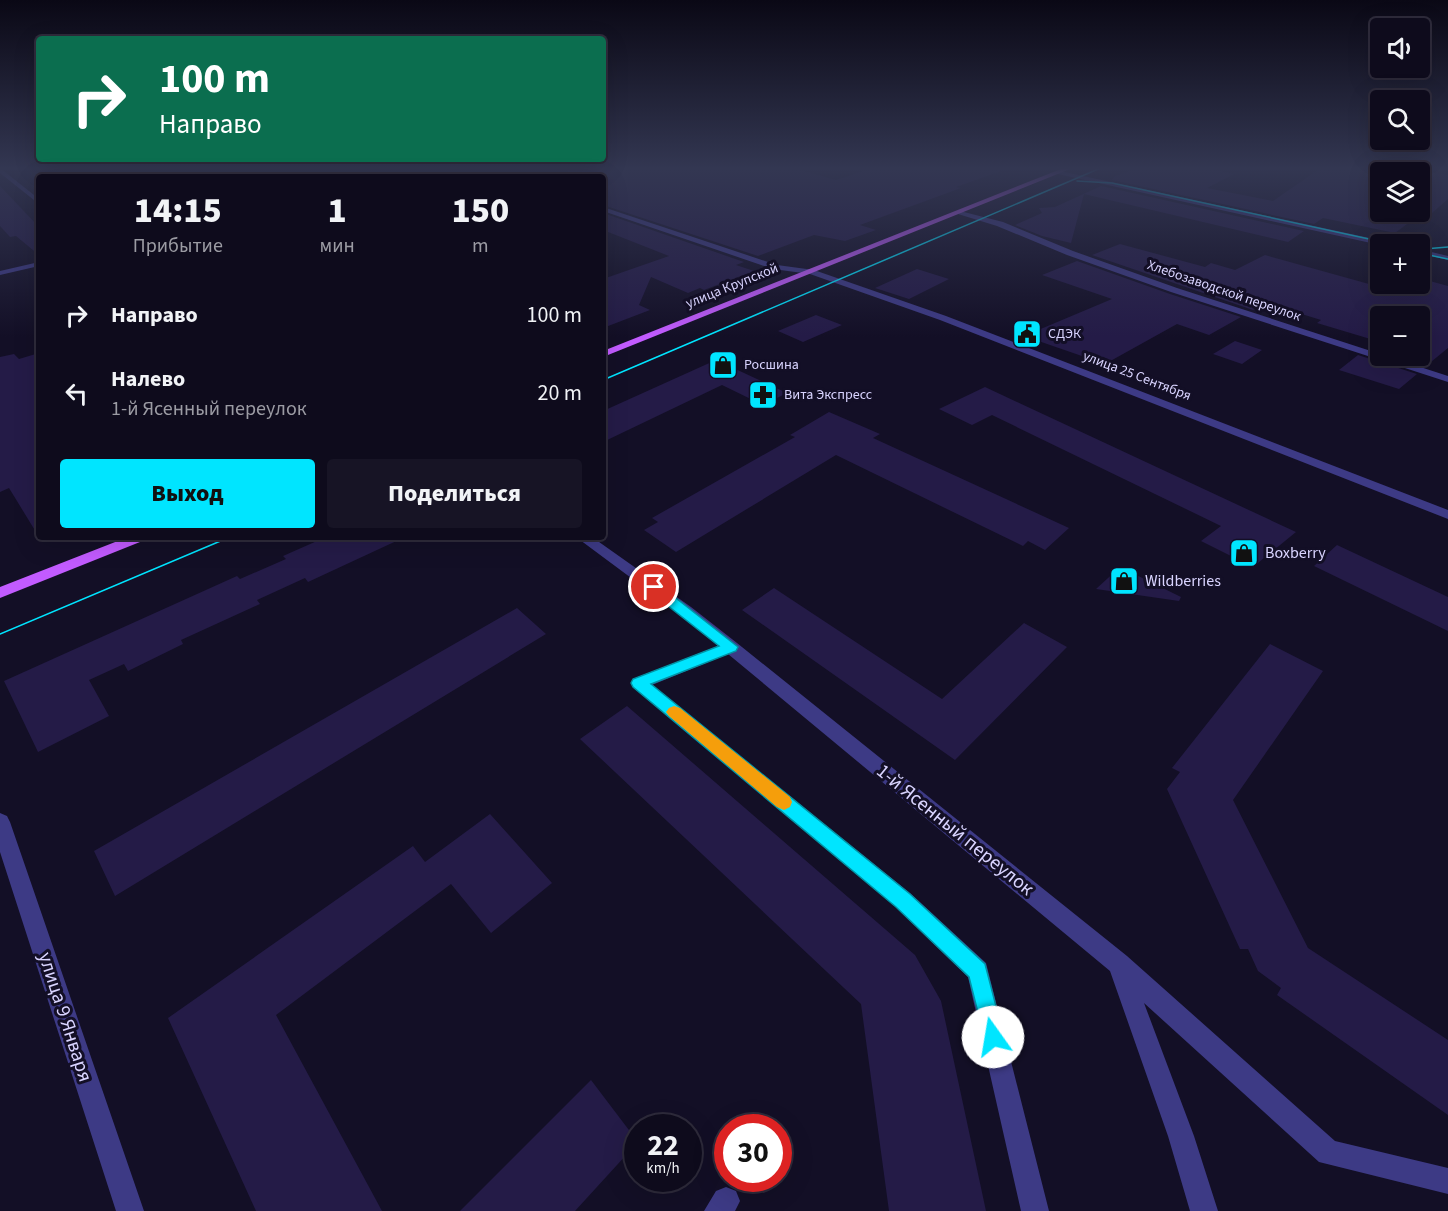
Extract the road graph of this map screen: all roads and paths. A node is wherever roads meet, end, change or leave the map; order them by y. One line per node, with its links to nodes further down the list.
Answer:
1 (646, 224): 9 (street, улица 25 Сентября)
2 (933, 224): 9 (main road, улица Крупской)
3 (998, 224): 12 (street, Хлебозаводской переулок)
4 (1295, 224): 5 (street)
5 (1370, 240)
6 (1430, 254): 7 (street)
7 (1448, 258)
8 (36, 265): 10 (street)
9 (811, 272): 11 (main road, улица Крупской); 13 (street, улица 25 Сентября)
10 (0, 273)
11 (606, 353)
12 (1448, 379)
13 (1448, 515)
14 (132, 540): 16 (main road)
15 (587, 540): 17 (street, 1-й Ясенный переулок)
16 (0, 593)
17 (731, 647): 19 (street, 1-й Ясенный переулок); 22 (street)
18 (0, 822): 21 (street, улица 9 Января)
19 (1119, 964): 20 (street, 1-й Ясенный переулок); 23 (street)
20 (1448, 1181)
21 (130, 1211)
22 (1035, 1211)
23 (1204, 1211)

